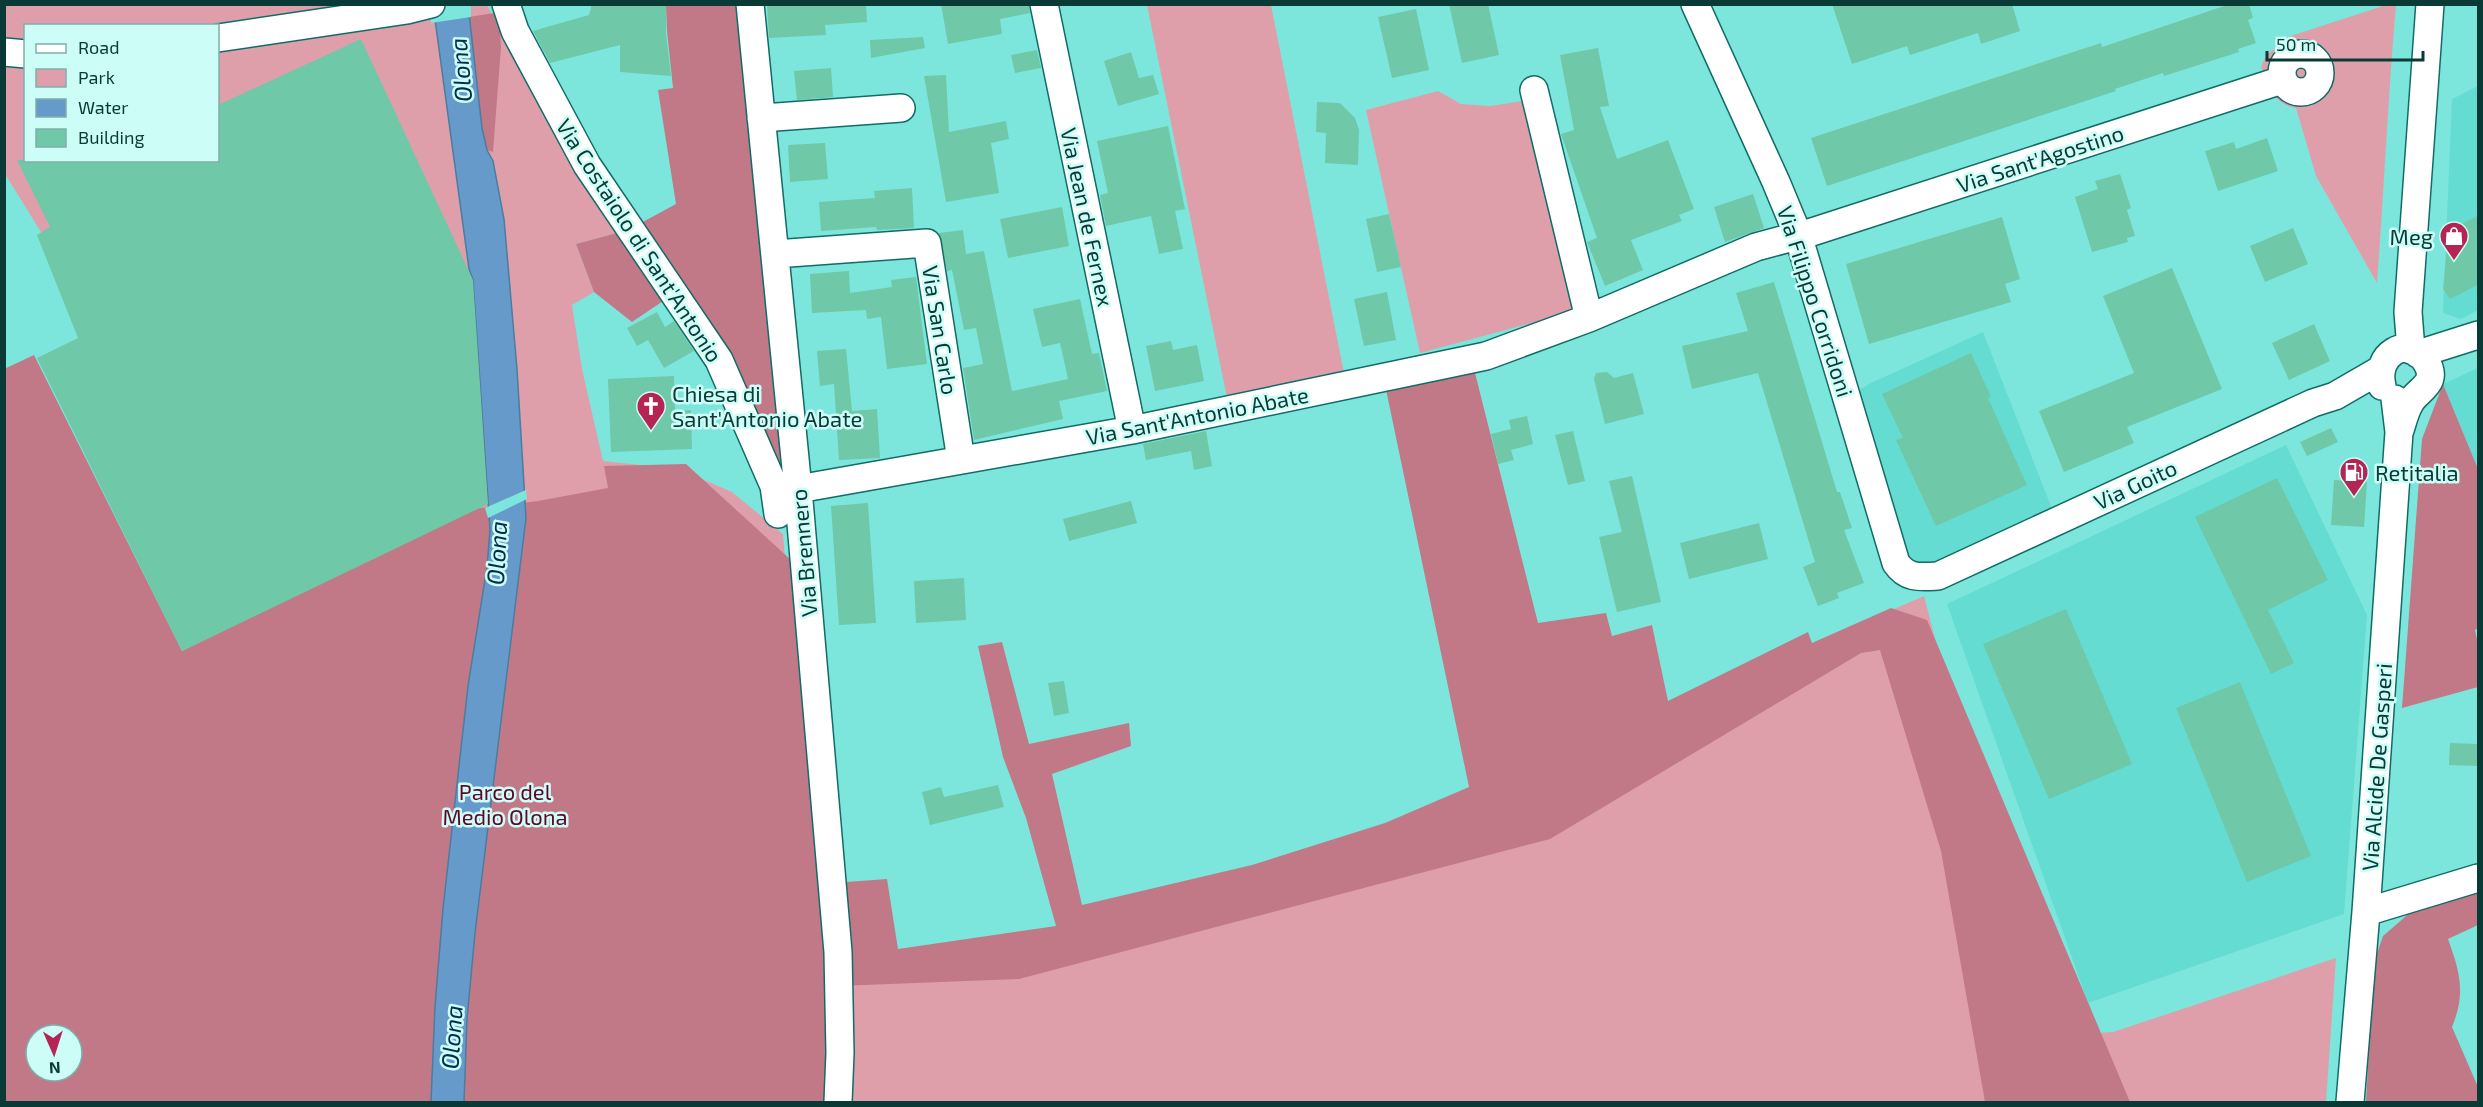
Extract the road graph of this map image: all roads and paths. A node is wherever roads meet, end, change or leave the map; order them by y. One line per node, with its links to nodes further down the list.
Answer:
1 (506, 4): 24 (street, Via Costaiolo di Sant'Antonio)
2 (750, 4): 13 (street, Via Brennero)
3 (1044, 4): 21 (street, Via Jean de Fernex)
4 (1695, 4): 14 (street, Via Filippo Corridoni)
5 (2430, 4): 18 (street, Via Alcide De Gasperi)
6 (419, 7): 7 (street)
7 (219, 38)
8 (4, 52): 9 (street)
9 (24, 54)
10 (2282, 80): 14 (street, Via Sant'Agostino)
11 (1534, 90): 16 (street)
12 (901, 108): 13 (street)
13 (761, 118): 15 (street, Via Brennero)
14 (1798, 235): 16 (street, Via Sant'Antonio Abate); 25 (street, Via Filippo Corridoni)
15 (775, 254): 22 (street, Via San Carlo); 23 (street, Via Brennero)
16 (1589, 318): 21 (street, Via Sant'Antonio Abate)
17 (2473, 337): 18 (street, Via Goito)
18 (2407, 358): 19 (street, Via Goito); 20 (street, Via Alcide De Gasperi); 20 (street, Via Alcide De Gasperi)
19 (2335, 396): 20 (street, Via Goito); 25 (street, Via Goito)
20 (2399, 399): 27 (street, Via Alcide De Gasperi)
21 (1132, 430): 22 (street, Via Sant'Antonio Abate)
22 (961, 460): 23 (street, Via Sant'Antonio Abate)
23 (798, 489): 28 (street, Via Brennero)
24 (778, 514)
25 (1938, 576)
26 (2478, 878): 27 (street)
27 (2366, 912): 29 (street, Via Alcide De Gasperi)
28 (838, 1102)
29 (2350, 1102)

